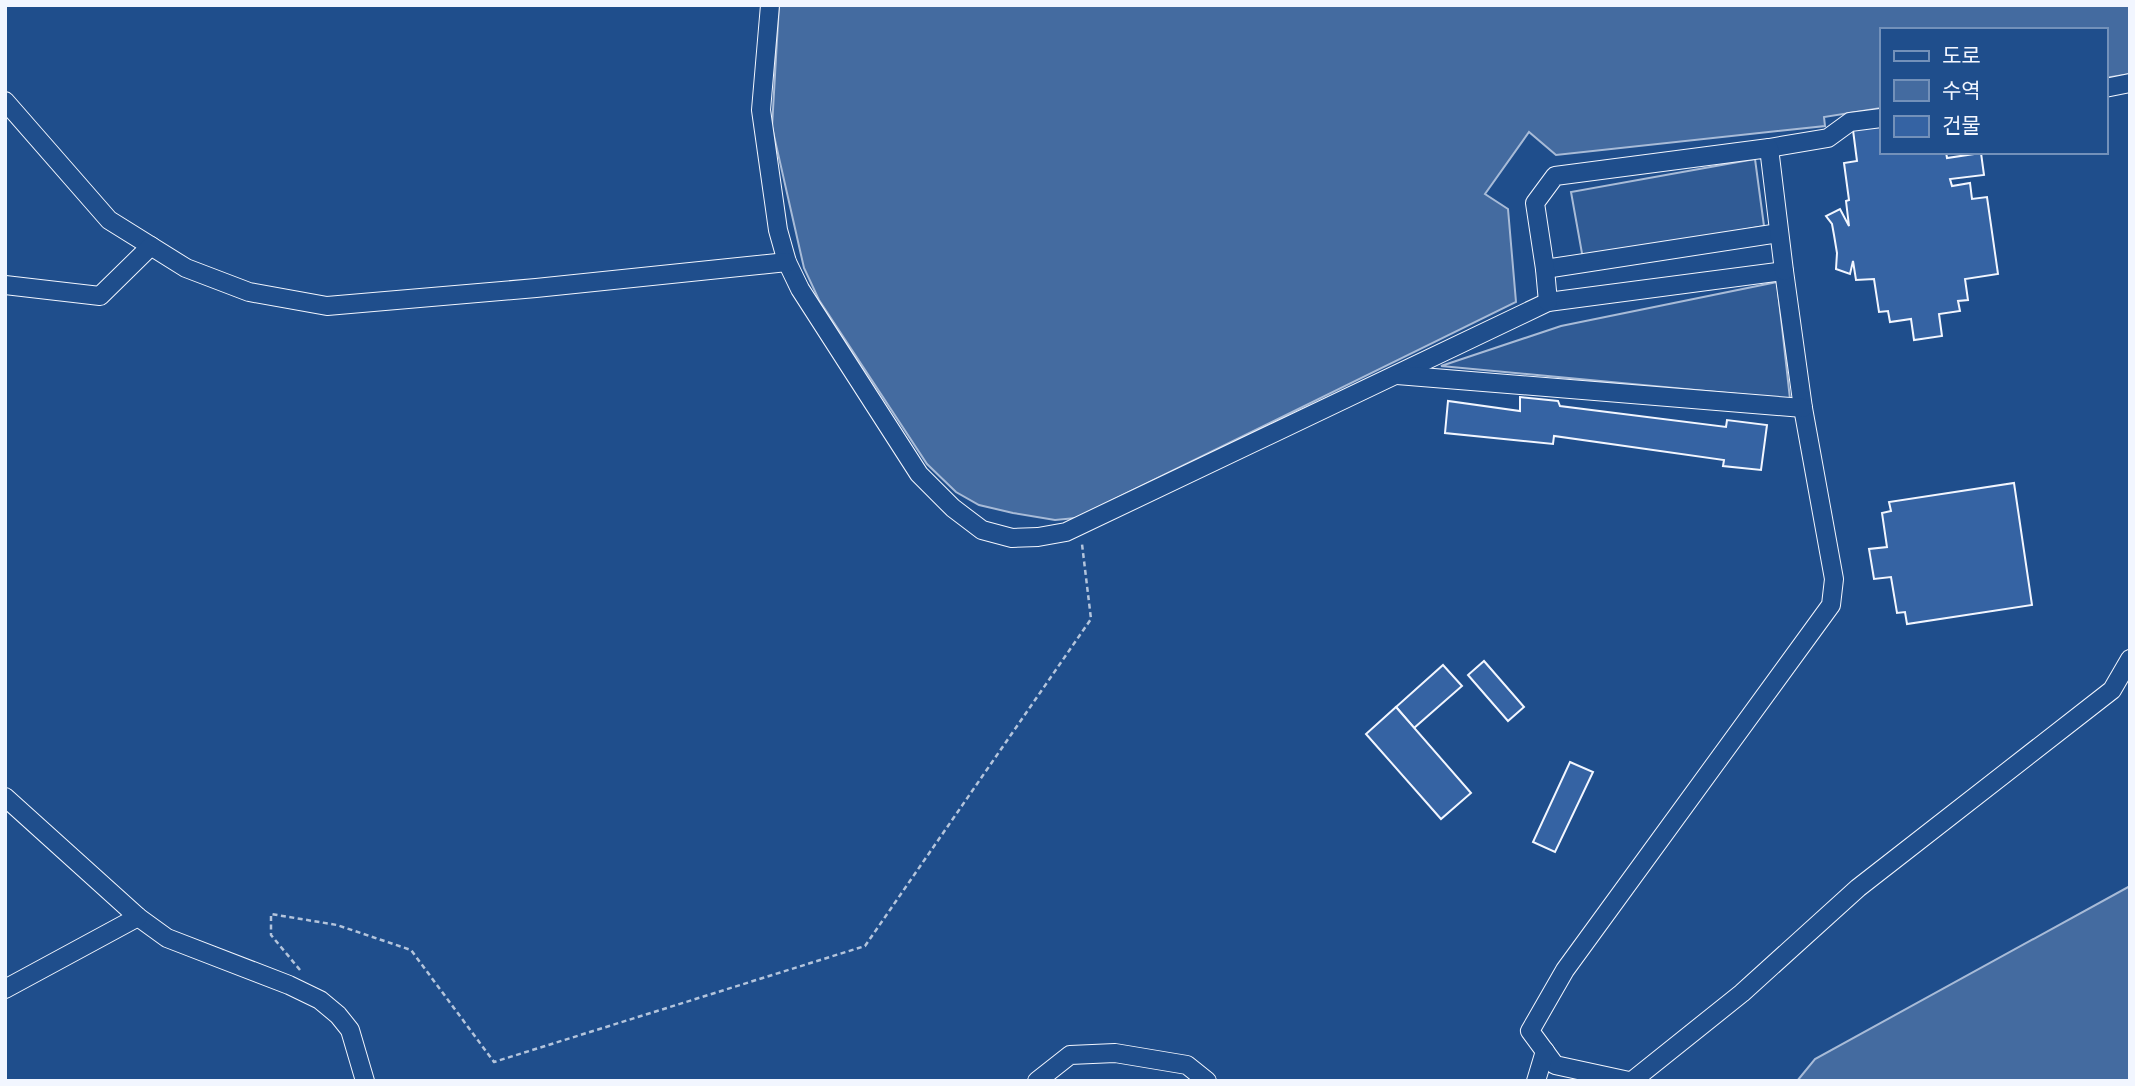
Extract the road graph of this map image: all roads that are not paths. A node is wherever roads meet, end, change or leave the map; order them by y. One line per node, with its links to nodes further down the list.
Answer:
1 (770, 5): 9 (street)
2 (2130, 83): 3 (street)
3 (2107, 88)
4 (5, 101): 8 (street)
5 (1880, 118): 6 (street)
6 (1769, 148): 7 (street); 10 (street)
7 (1779, 233): 10 (street); 11 (street)
8 (151, 246): 9 (street); 12 (street)
9 (787, 262): 14 (street)
10 (1545, 269): 13 (street)
11 (1784, 271): 13 (street); 15 (street)
12 (5, 285)
13 (1548, 302): 14 (street)
14 (1394, 375): 15 (street)
15 (1802, 408): 20 (street)
16 (2130, 659): 25 (street)
17 (5, 796): 18 (street)
18 (138, 917): 19 (street); 21 (street)
19 (5, 989)
20 (1545, 1051): 24 (street); 25 (street)
21 (365, 1081)
22 (1037, 1081): 23 (street)
23 (1207, 1081)
24 (1536, 1081)
25 (1630, 1081)

